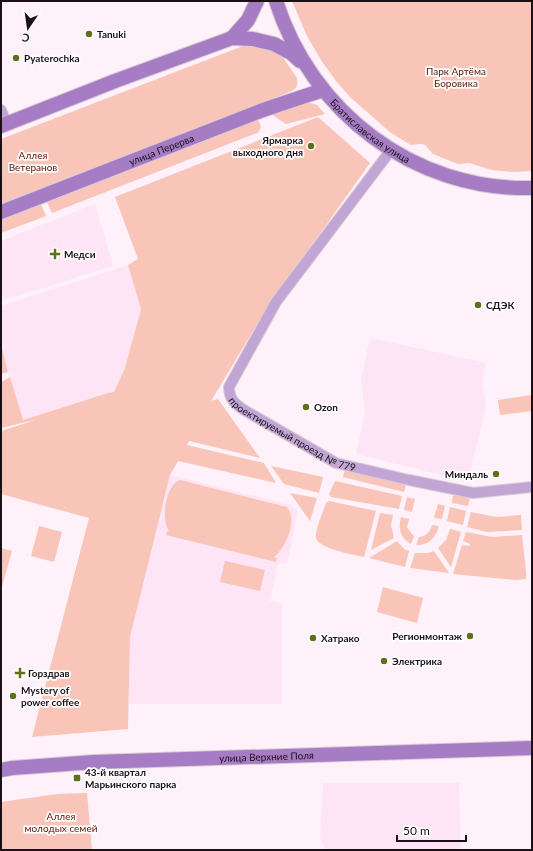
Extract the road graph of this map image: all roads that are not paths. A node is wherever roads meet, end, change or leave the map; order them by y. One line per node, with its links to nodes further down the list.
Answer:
1 (257, 1): 3 (main road)
2 (276, 1): 4 (main road, Братиславская улица)
3 (232, 38): 4 (main road); 7 (main road)
4 (308, 68): 5 (main road, Братиславская улица)
5 (323, 90): 8 (main road, Братиславская улица); 10 (main road, улица Перерва)
6 (1, 110): 7 (street)
7 (4, 125)
8 (391, 150): 9 (main road, Братиславская улица); 11 (street, проектируемый проезд № 779)
9 (528, 189)
10 (1, 212)
11 (532, 487)
12 (532, 748): 13 (main road, улица Верхние Поля)
13 (1, 770)

